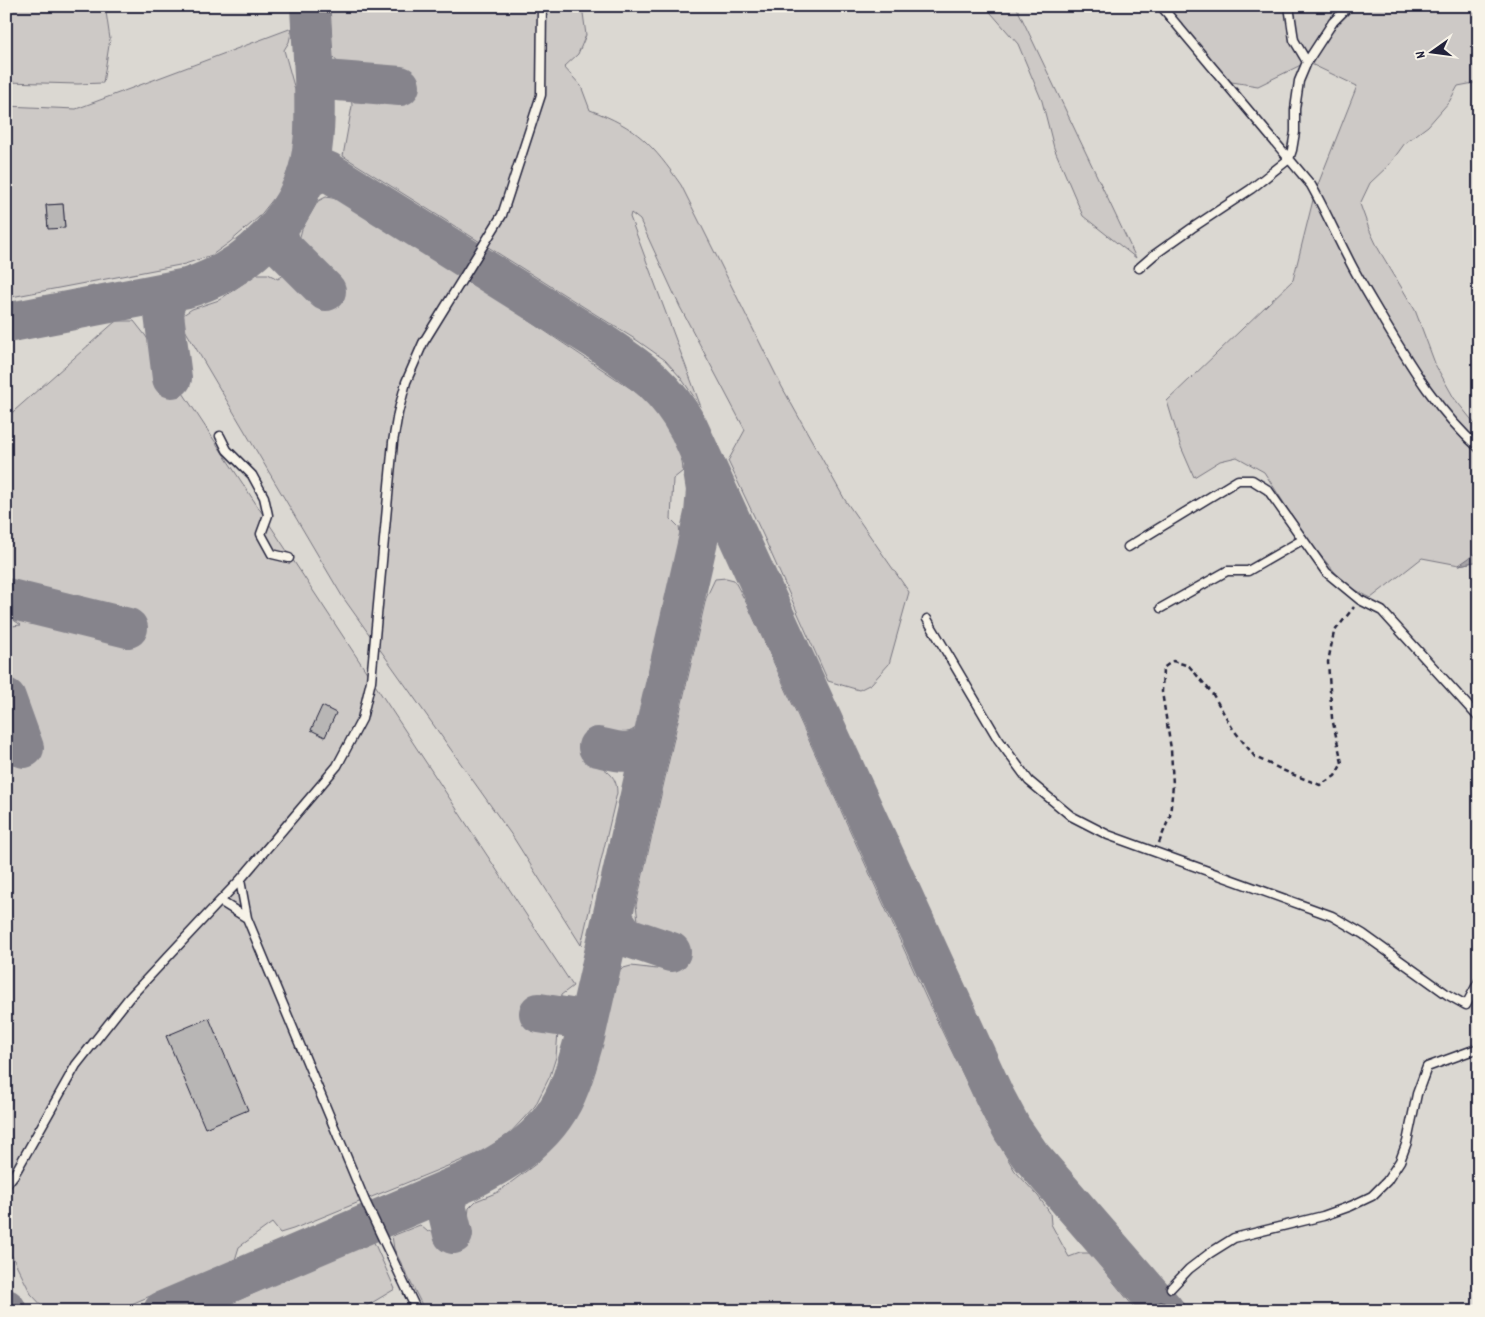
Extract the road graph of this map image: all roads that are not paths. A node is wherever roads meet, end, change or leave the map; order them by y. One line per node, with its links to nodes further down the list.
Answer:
1 (542, 6): 16 (lane)
2 (1161, 6): 6 (lane)
3 (1289, 6): 5 (lane)
4 (1349, 6): 5 (lane)
5 (1307, 62): 6 (lane)
6 (1289, 159): 7 (lane); 9 (lane)
7 (1139, 268)
8 (220, 436): 12 (lane)
9 (1479, 448)
10 (1302, 540): 11 (lane); 13 (lane); 15 (lane)
11 (1128, 546)
12 (289, 558)
13 (1161, 608)
14 (927, 619): 19 (lane)
15 (1479, 718)
16 (240, 880): 17 (lane); 18 (lane)
17 (220, 901): 18 (lane); 21 (lane)
18 (247, 918): 23 (lane)
19 (1479, 981)
20 (1479, 1048): 22 (lane)
21 (6, 1185)
22 (1171, 1288)
23 (417, 1311)

